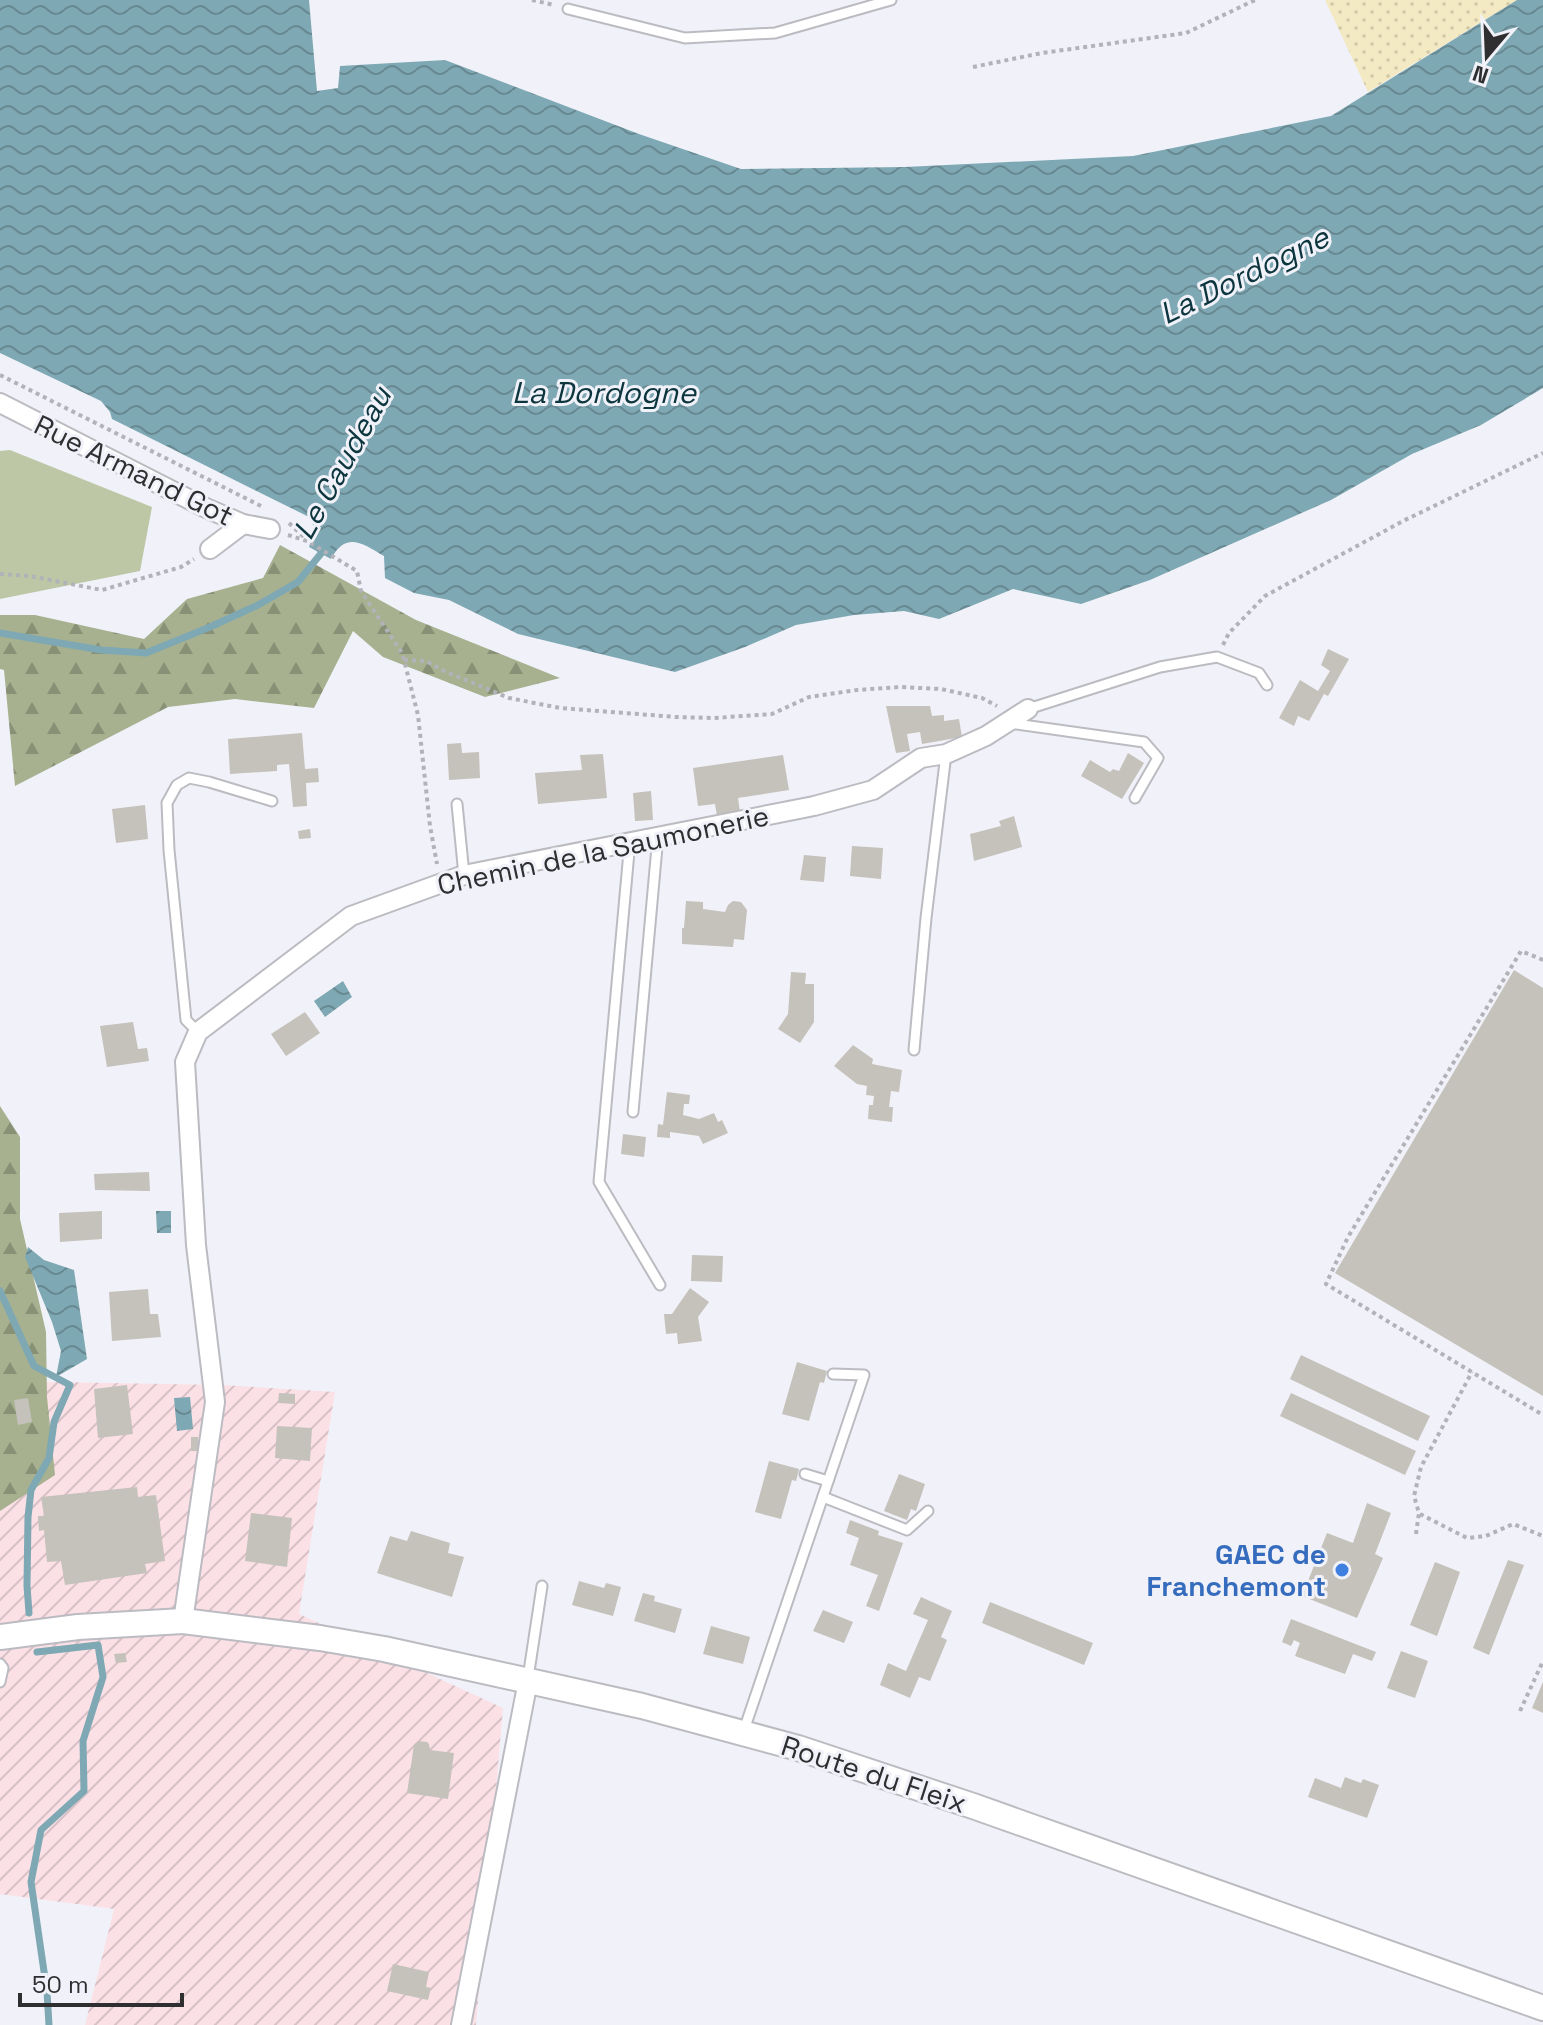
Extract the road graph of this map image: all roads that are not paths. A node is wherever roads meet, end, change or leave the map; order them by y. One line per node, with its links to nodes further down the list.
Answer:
1 (891, 0): 2 (lane)
2 (568, 9)
3 (0, 403): 5 (street, Rue Armand Got)
4 (276, 523): 5 (street, Rue Armand Got)
5 (243, 524): 6 (street)
6 (210, 549)
7 (1267, 685): 8 (lane)
8 (1017, 716): 9 (street, Chemin de la Saumonerie); 10 (lane)
9 (946, 754): 13 (street, Chemin de la Saumonerie); 17 (lane)
10 (1135, 798)
11 (272, 801): 16 (lane)
12 (457, 804): 15 (lane)
13 (658, 836): 14 (street, Chemin de la Saumonerie); 18 (lane)
14 (630, 841): 15 (street, Chemin de la Saumonerie); 19 (lane)
15 (464, 875): 16 (street, Chemin de la Saumonerie)
16 (198, 1032): 26 (street)
17 (914, 1050)
18 (633, 1112)
19 (660, 1285)
20 (833, 1374): 22 (lane)
21 (805, 1474): 22 (lane)
22 (828, 1481): 23 (lane)
23 (823, 1497): 24 (lane); 31 (lane)
24 (928, 1511)
25 (542, 1586): 29 (lane)
26 (183, 1621): 27 (main road, Route du Fleix); 29 (main road, Route du Fleix)
27 (0, 1637)
28 (0, 1664): 30 (lane)
29 (528, 1681): 31 (main road, Route du Fleix); 33 (street)
30 (0, 1682)
31 (743, 1734): 32 (main road, Route du Fleix)
32 (1543, 2008)
33 (461, 2025)

